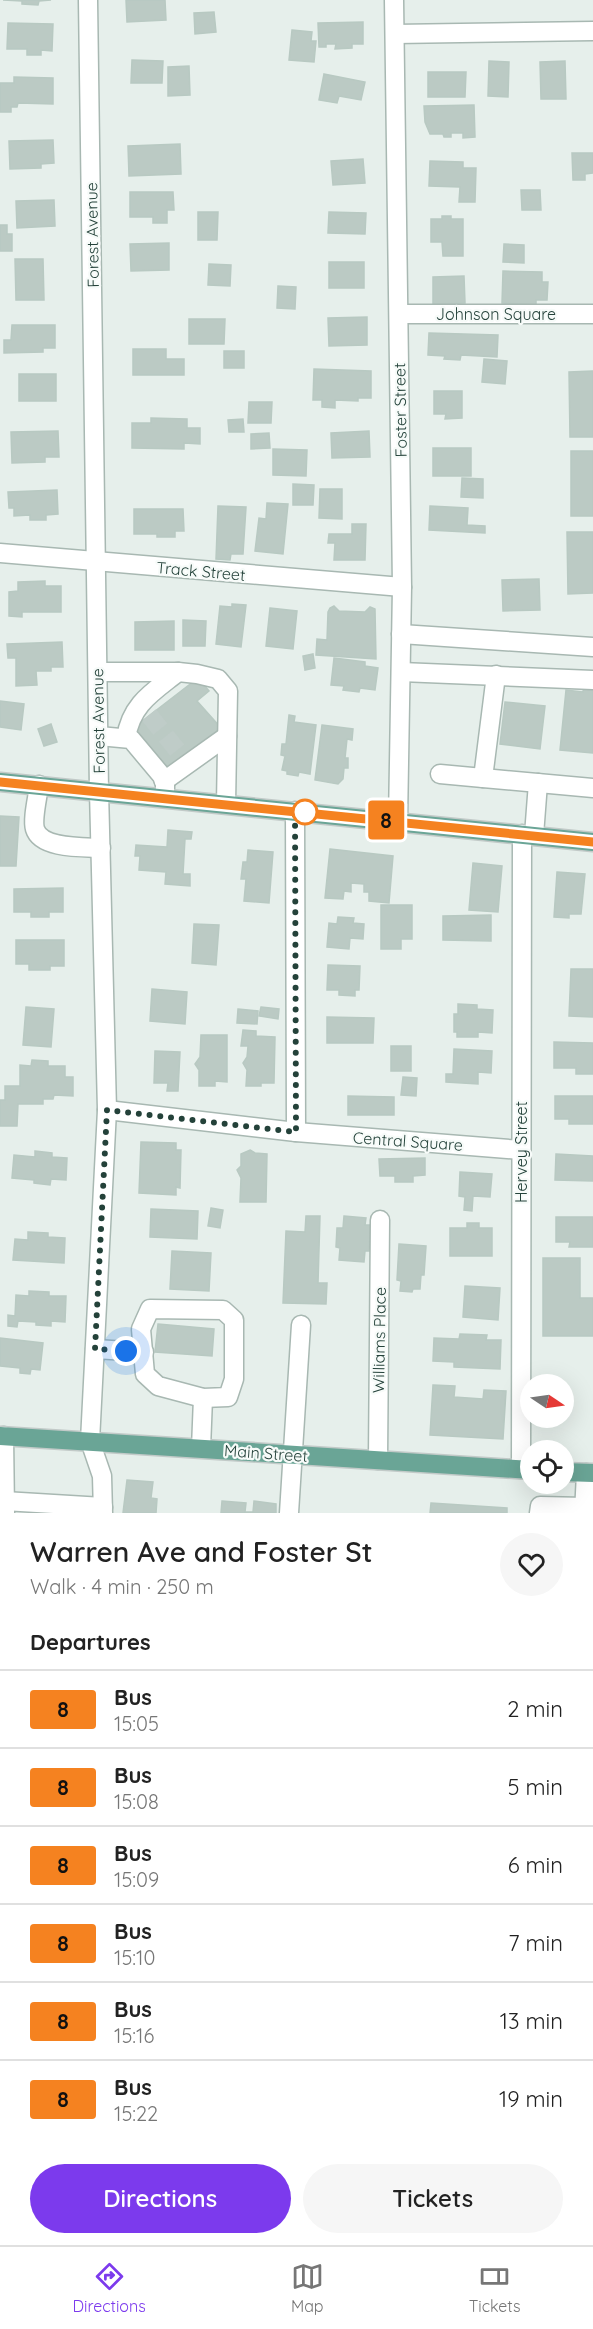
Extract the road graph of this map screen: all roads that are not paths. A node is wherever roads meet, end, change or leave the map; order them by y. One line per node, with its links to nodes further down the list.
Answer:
1 (88, 0): 8 (street, Forest Avenue)
2 (394, 0): 4 (street, Foster Street)
3 (593, 31): 4 (street)
4 (395, 34): 5 (street, Foster Street)
5 (399, 314): 6 (street, Johnson Square); 9 (street, Foster Street)
6 (593, 315)
7 (0, 553): 8 (street, Track Street)
8 (97, 563): 9 (street, Track Street); 12 (street, Forest Avenue)
9 (402, 587): 10 (street, Foster Street)
10 (401, 634): 11 (street); 14 (street, Foster Street)
11 (593, 647)
12 (98, 672): 13 (street); 17 (street, Forest Avenue)
13 (178, 672): 18 (street); 19 (street)
14 (401, 672): 15 (street); 30 (street, Foster Street)
15 (496, 675): 16 (street); 21 (street)
16 (593, 680)
17 (99, 735): 19 (street); 27 (street, Forest Avenue)
18 (227, 736): 26 (street); 28 (street)
19 (126, 738): 26 (street)
20 (440, 774): 21 (street)
21 (483, 778): 23 (street)
22 (0, 782): 24 (main road)
23 (538, 783): 25 (street); 31 (street, Hervey Street)
24 (39, 785): 27 (main road); 33 (street)
25 (593, 788)
26 (164, 789): 27 (main road); 28 (main road)
27 (99, 791): 33 (street, Forest Avenue)
28 (226, 804): 29 (main road)
29 (295, 811): 30 (main road); 35 (street)
30 (398, 821): 31 (main road)
31 (528, 835): 32 (main road); 36 (street, Hervey Street)
32 (593, 842)
33 (100, 848): 34 (street, Forest Avenue)
34 (107, 1110): 35 (street, Central Square); 39 (street, Forest Avenue)
35 (296, 1132): 36 (street, Central Square)
36 (521, 1150): 43 (street, Hervey Street)
37 (380, 1220): 47 (street, Williams Place)
38 (301, 1325): 46 (street)
39 (95, 1349): 40 (street); 44 (street, Forest Avenue)
40 (144, 1352): 41 (street); 41 (street)
41 (203, 1398): 45 (street)
42 (2, 1436): 44 (main road, Main Street); 51 (street)
43 (526, 1440)
44 (90, 1441): 45 (main road, Main Street); 52 (street)
45 (201, 1448): 46 (main road, Main Street)
46 (293, 1455): 47 (main road, Main Street); 54 (street)
47 (378, 1460): 48 (main road, Main Street)
48 (520, 1469)
49 (574, 1472): 50 (main road)
50 (590, 1473): 53 (street)
51 (5, 1507): 52 (street)
52 (103, 1510)
53 (585, 1510): 55 (street)
54 (288, 1513)
55 (539, 1513)

